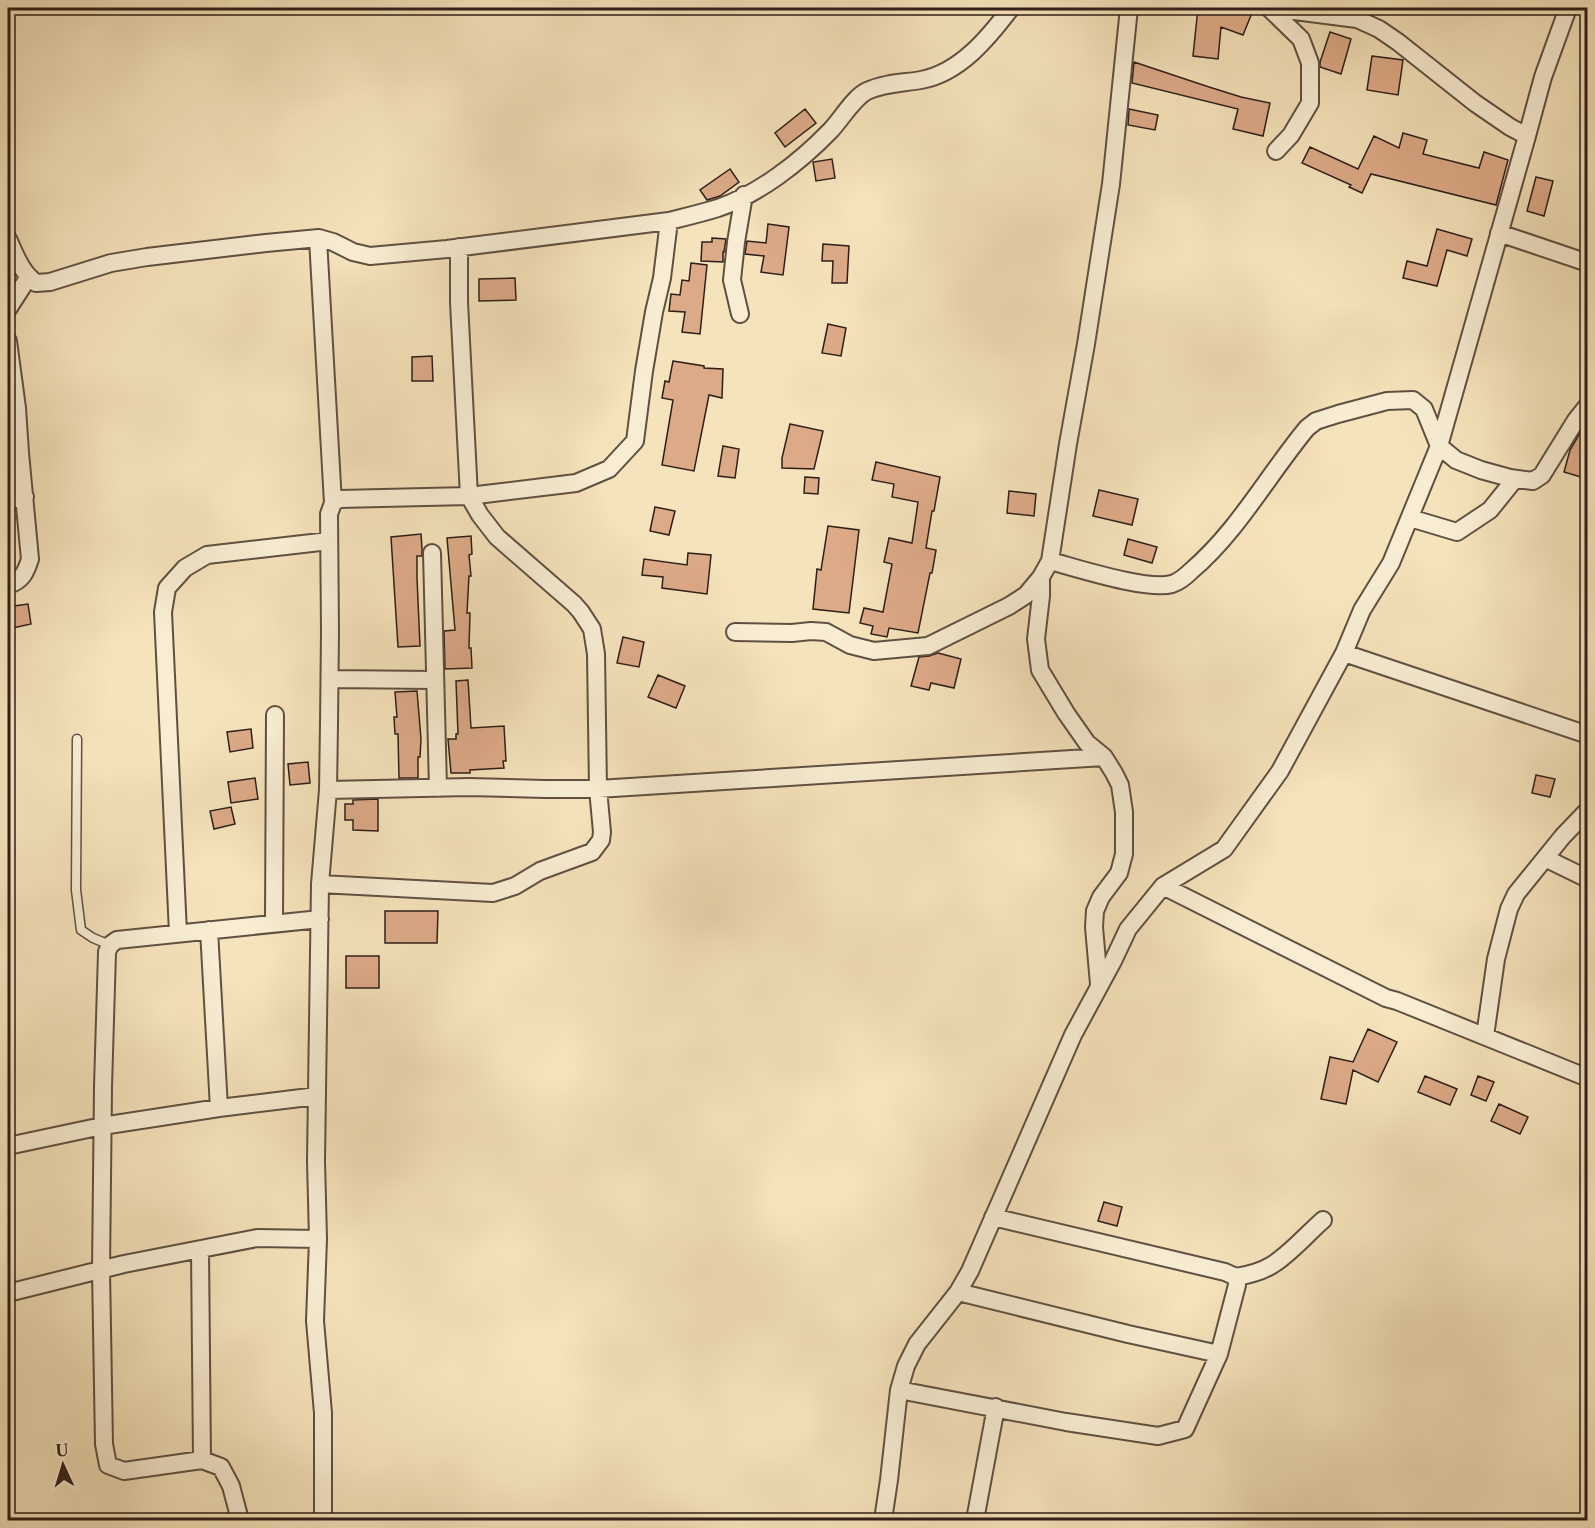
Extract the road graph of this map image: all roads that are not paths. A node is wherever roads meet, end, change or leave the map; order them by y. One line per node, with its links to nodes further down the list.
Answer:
1 (1011, 8): 7 (street)
2 (1128, 8): 29 (street)
3 (1269, 8): 5 (street); 6 (street)
4 (1568, 8): 5 (street)
5 (1527, 136): 9 (street)
6 (1276, 151)
7 (744, 195): 8 (street); 16 (street)
8 (669, 220): 12 (street); 22 (street)
9 (1499, 232): 13 (street); 20 (street)
10 (318, 238): 12 (street); 14 (street); 25 (street)
11 (8, 239): 14 (street)
12 (459, 247): 22 (street)
13 (1587, 263)
14 (28, 278): 15 (street)
15 (8, 309)
16 (740, 314)
17 (8, 341): 19 (street)
18 (1587, 405): 21 (street)
19 (12, 409): 23 (street)
20 (1439, 446): 21 (street); 26 (street); 29 (street)
21 (1515, 479): 26 (street)
22 (470, 496): 25 (street); 41 (street)
23 (25, 497): 24 (street); 31 (street)
24 (8, 500)
25 (333, 503): 27 (street)
26 (1410, 518): 33 (street)
27 (329, 541): 34 (street); 51 (street)
28 (432, 553): 35 (street)
29 (1050, 561): 30 (street)
30 (1041, 577): 32 (street); 39 (street)
31 (8, 585)
32 (735, 632)
33 (1344, 653): 37 (street); 47 (street)
34 (330, 680): 35 (street); 42 (street)
35 (434, 680): 40 (street)
36 (275, 715): 49 (street)
37 (1587, 735)
38 (77, 739): 52 (lane)
39 (1104, 757): 41 (street); 53 (street)
40 (438, 788): 41 (street); 42 (street)
41 (598, 789): 46 (street)
42 (328, 790): 46 (street)
43 (1587, 810): 44 (street)
44 (1547, 856): 45 (street); 54 (street)
45 (1587, 879)
46 (320, 884): 48 (street)
47 (1163, 886): 53 (street); 54 (street)
48 (320, 919): 49 (street); 56 (street)
49 (274, 923): 50 (street)
50 (209, 930): 51 (street); 57 (street)
51 (178, 933): 52 (street)
52 (110, 945): 58 (street)
53 (1100, 984): 60 (street)
54 (1485, 1036): 55 (street)
55 (1587, 1078)
56 (317, 1096): 57 (street); 62 (street)
57 (219, 1108): 58 (street)
58 (102, 1126): 59 (street); 64 (street)
59 (8, 1146)
60 (993, 1217): 65 (street); 66 (street)
61 (1323, 1220): 65 (street)
62 (318, 1239): 63 (street); 73 (street)
63 (200, 1250): 64 (street); 71 (street)
64 (101, 1270): 67 (street); 71 (street)
65 (1236, 1277): 68 (street)
66 (958, 1292): 68 (street); 69 (street)
67 (8, 1293)
68 (1219, 1354): 70 (street)
69 (899, 1390): 70 (street); 74 (street)
70 (996, 1407): 75 (street)
71 (202, 1460): 72 (street)
72 (240, 1521)
73 (323, 1521)
74 (883, 1521)
75 (975, 1521)

